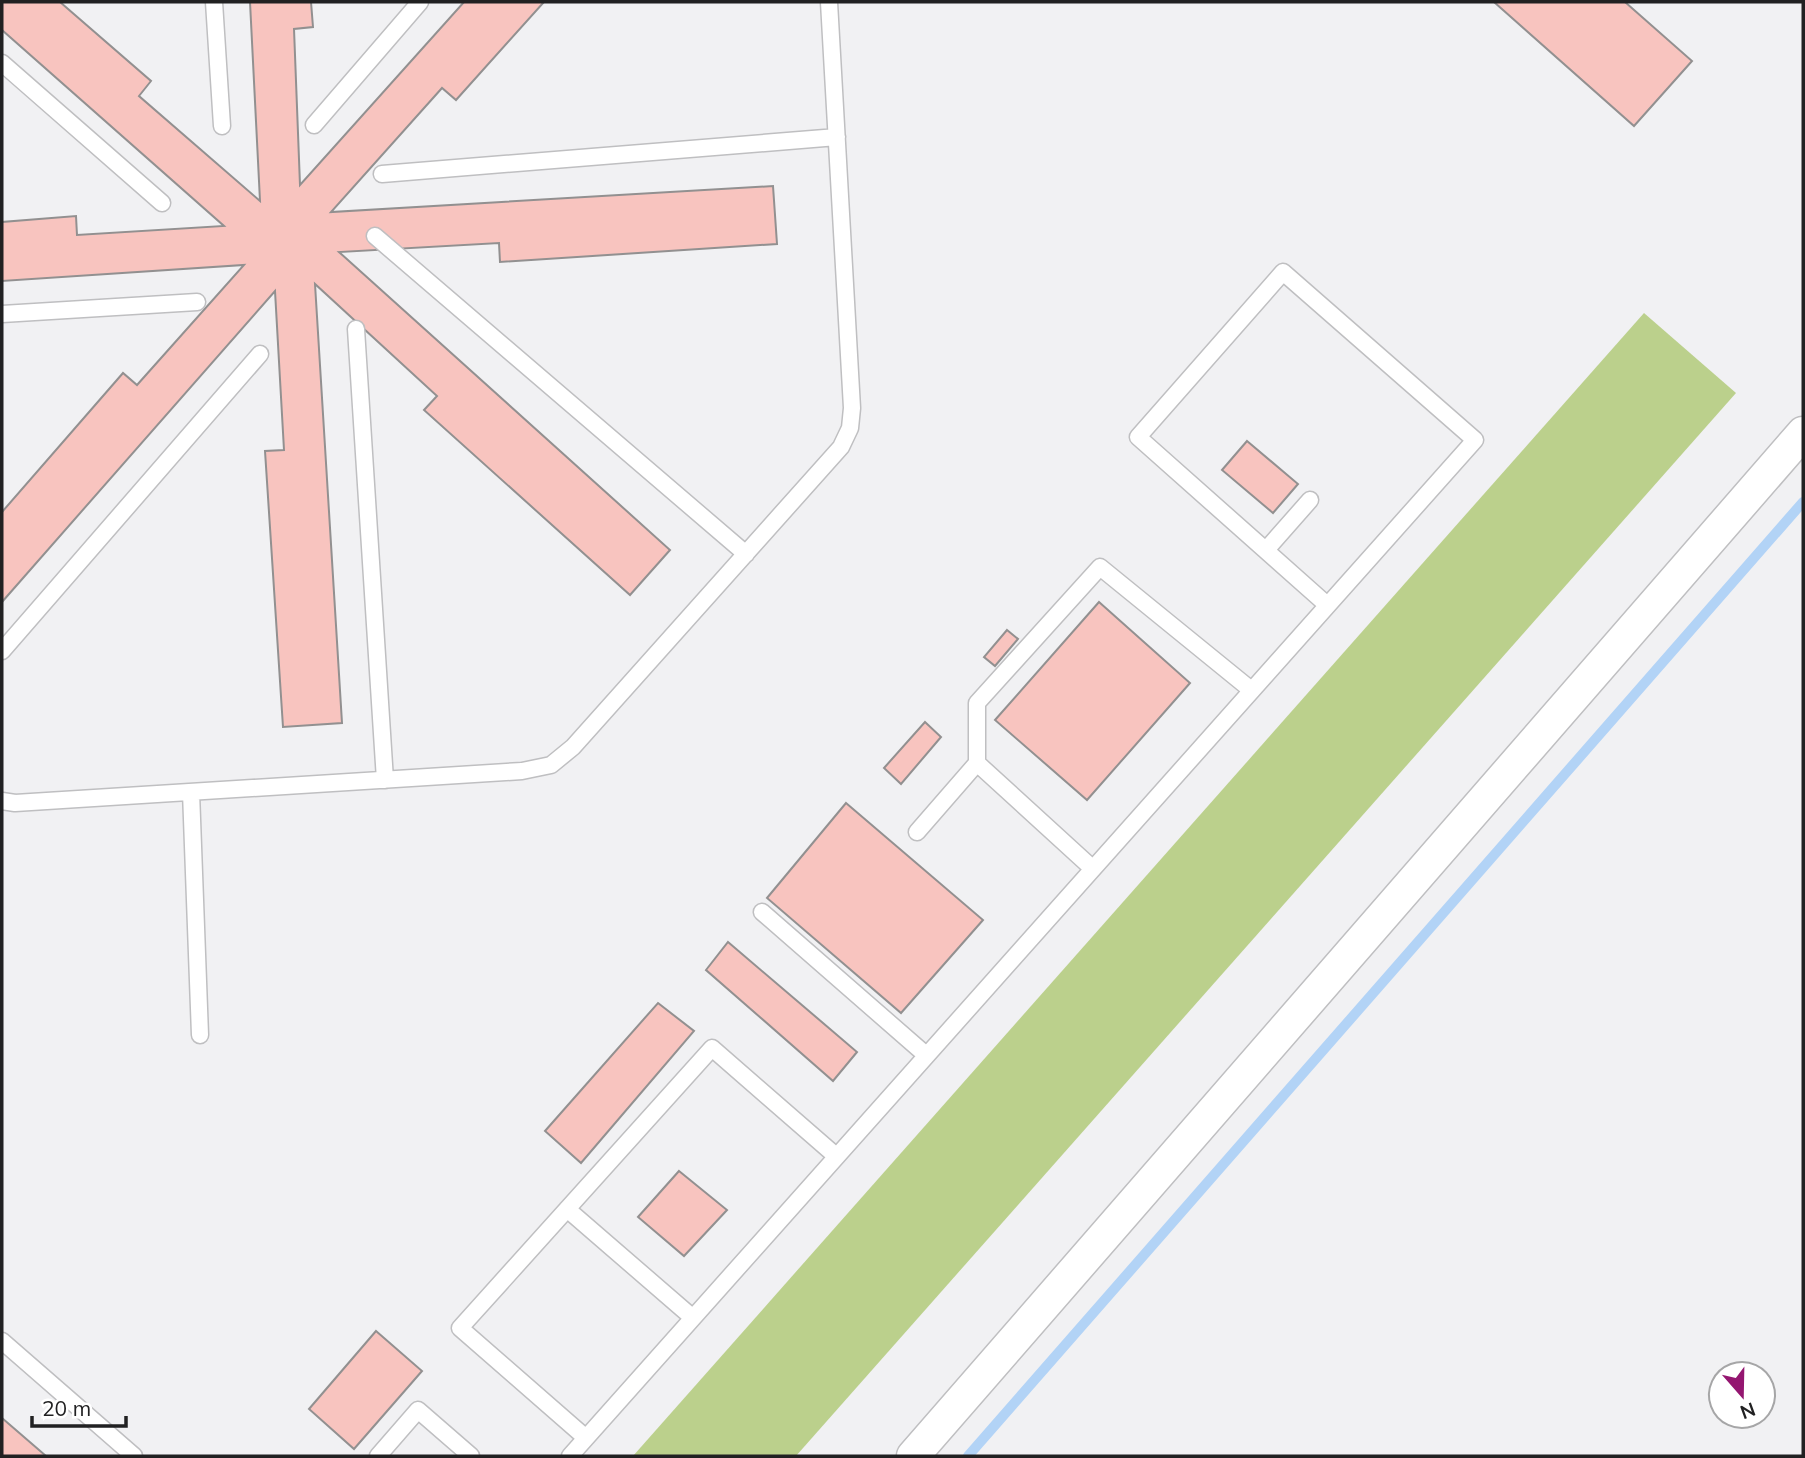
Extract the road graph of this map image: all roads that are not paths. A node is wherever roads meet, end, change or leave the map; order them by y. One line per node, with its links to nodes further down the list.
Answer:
1 (214, 2): 6 (lane)
2 (419, 2): 5 (lane)
3 (829, 2): 7 (lane)
4 (2, 63): 9 (lane)
5 (314, 125)
6 (222, 126)
7 (837, 137): 8 (lane); 18 (lane)
8 (382, 174)
9 (162, 203)
10 (375, 236): 18 (lane)
11 (197, 302): 12 (lane)
12 (2, 314)
13 (356, 329): 23 (lane)
14 (260, 354): 20 (lane)
15 (1803, 433): 40 (street)
16 (1310, 500): 17 (lane)
17 (1266, 550): 19 (lane); 19 (lane)
18 (746, 554): 23 (lane)
19 (1326, 604): 21 (lane)
20 (2, 651)
21 (1250, 690): 22 (lane); 27 (lane)
22 (977, 763): 26 (lane); 27 (lane)
23 (386, 780): 24 (lane)
24 (191, 792): 25 (lane); 29 (lane)
25 (2, 801)
26 (916, 832)
27 (1092, 868): 30 (lane)
28 (762, 912): 30 (lane)
29 (200, 1035)
30 (926, 1055): 31 (lane)
31 (836, 1156): 32 (lane); 33 (lane)
32 (566, 1209): 33 (lane); 35 (lane)
33 (693, 1318): 35 (lane)
34 (2, 1341): 36 (lane)
35 (586, 1438): 39 (lane)
36 (134, 1456)
37 (379, 1456): 38 (lane)
38 (471, 1456)
39 (570, 1456)
40 (913, 1456)

